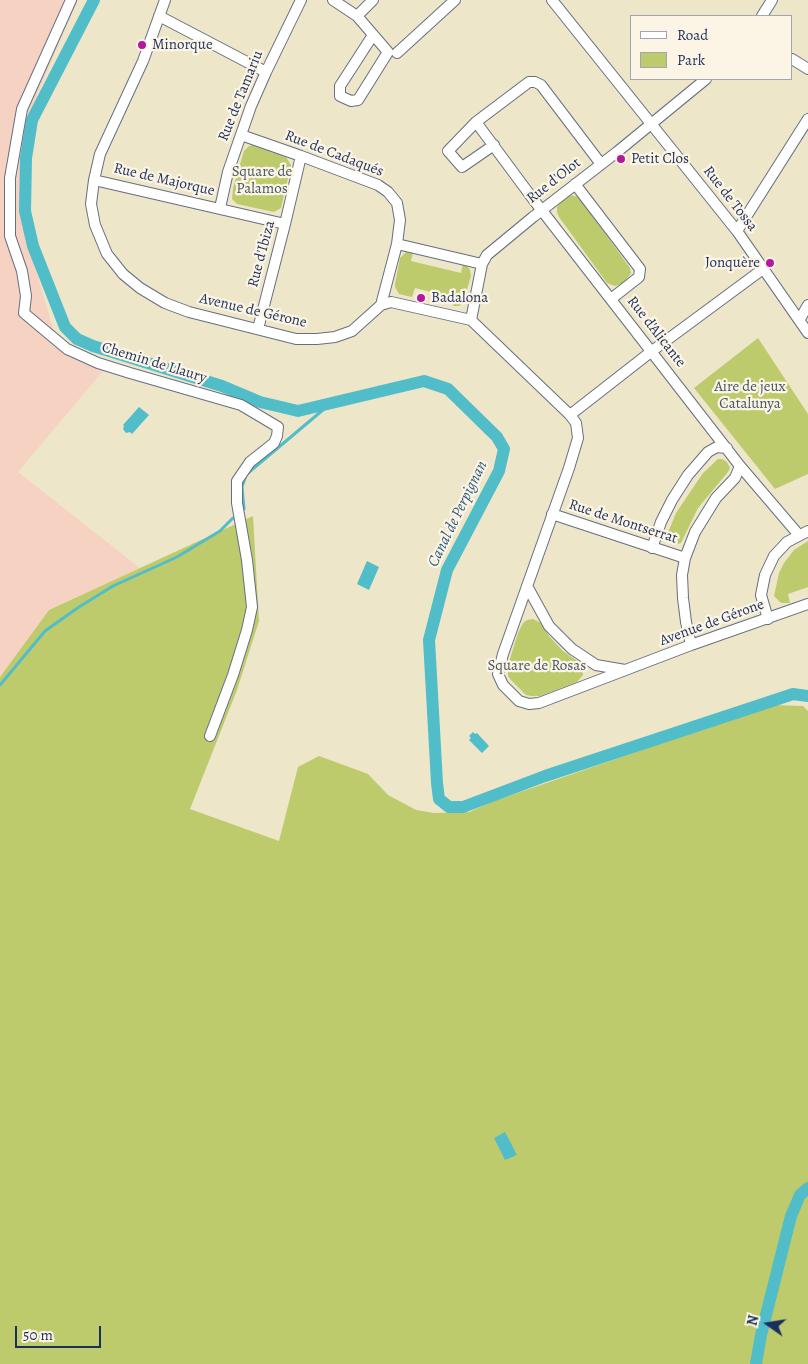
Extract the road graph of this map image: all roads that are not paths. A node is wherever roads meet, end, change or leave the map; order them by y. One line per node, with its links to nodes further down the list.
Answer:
1 (71, 0): 54 (street, Chemin de Llaury)
2 (165, 0): 10 (street, Avenue de Gérone)
3 (301, 0): 16 (street, Rue de Tamariu)
4 (333, 0): 11 (street)
5 (373, 0): 11 (street)
6 (455, 0): 13 (street)
7 (552, 0): 20 (street, Rue de Tossa)
8 (772, 0): 9 (street)
9 (763, 15)
10 (159, 16): 16 (street); 25 (street, Avenue de Gérone)
11 (357, 16): 12 (street)
12 (373, 35): 12 (street)
13 (397, 52)
14 (793, 60): 15 (street)
15 (808, 69)
16 (266, 72): 21 (street, Rue de Tamariu)
17 (705, 80): 20 (street)
18 (808, 119): 30 (street)
19 (476, 122): 22 (street, Rue d'Alicante); 22 (street); 24 (street, Rue d'Olot)
20 (652, 124): 24 (street); 30 (street, Rue de Tossa)
21 (241, 135): 23 (street, Rue de Cadaqués); 27 (street, Rue de Tamariu)
22 (494, 145): 28 (street, Rue d'Alicante)
23 (301, 156): 29 (street, Rue d'Ibiza); 31 (street, Rue de Cadaqués)
24 (601, 164): 26 (street, Rue d'Olot)
25 (94, 180): 27 (street, Rue de Majorque); 39 (street, Avenue de Gérone)
26 (575, 184): 28 (street, Rue d'Olot); 34 (street)
27 (220, 208): 29 (street, Rue de Majorque)
28 (542, 210): 32 (street, Rue d'Olot); 34 (street, Rue d'Alicante)
29 (285, 224): 39 (street, Rue d'Ibiza)
30 (737, 231): 33 (street, Rue de Tossa)
31 (397, 244): 32 (street); 35 (street, Rue de Cadaqués)
32 (482, 264): 38 (street, Rue d'Olot)
33 (763, 269): 37 (street, Rue de Tossa); 41 (street)
34 (611, 299): 41 (street, Rue d'Alicante)
35 (381, 305): 38 (street); 39 (street, Avenue de Gérone)
36 (808, 305): 37 (street)
37 (800, 319): 40 (street, Rue de Tossa)
38 (471, 320): 42 (street, Avenue de Gérone)
39 (258, 329)
40 (808, 333)
41 (652, 351): 42 (street); 43 (street, Rue d'Alicante)
42 (570, 415): 45 (street, Avenue de Gérone)
43 (727, 448): 44 (street, Rue d'Alicante); 47 (street)
44 (740, 466): 46 (street, Rue d'Alicante); 48 (street)
45 (552, 514): 47 (street, Rue de Montserrat); 49 (street, Avenue de Gérone)
46 (803, 532): 51 (street)
47 (652, 548): 48 (street, Rue de Montserrat)
48 (685, 558): 52 (street)
49 (527, 586): 53 (street); 53 (street, Avenue de Gérone)
50 (808, 604): 51 (street, Avenue de Gérone)
51 (768, 619): 52 (street, Avenue de Gérone)
52 (692, 645): 53 (street, Avenue de Gérone)
53 (626, 670)
54 (210, 736)

